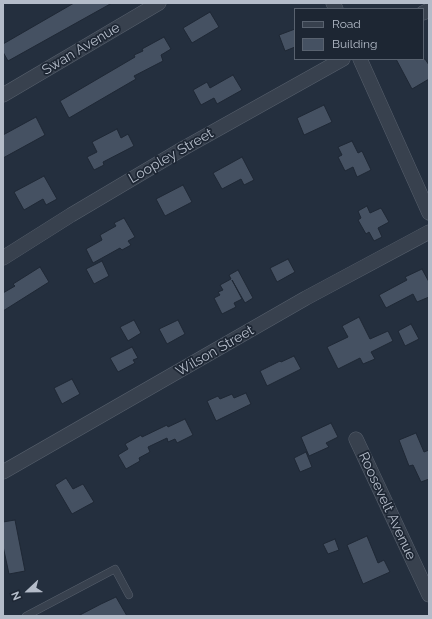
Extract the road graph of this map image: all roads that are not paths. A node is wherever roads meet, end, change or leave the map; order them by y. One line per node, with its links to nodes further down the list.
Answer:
1 (158, 3): 4 (street, Swan Avenue)
2 (341, 60): 7 (street, Loopley Street)
3 (360, 60): 5 (street)
4 (3, 95)
5 (429, 213)
6 (429, 232): 9 (street, Wilson Street)
7 (3, 258)
8 (356, 439): 11 (street, Roosevelt Avenue)
9 (3, 472)
10 (129, 595): 12 (lane)
11 (429, 595)
12 (26, 616)

